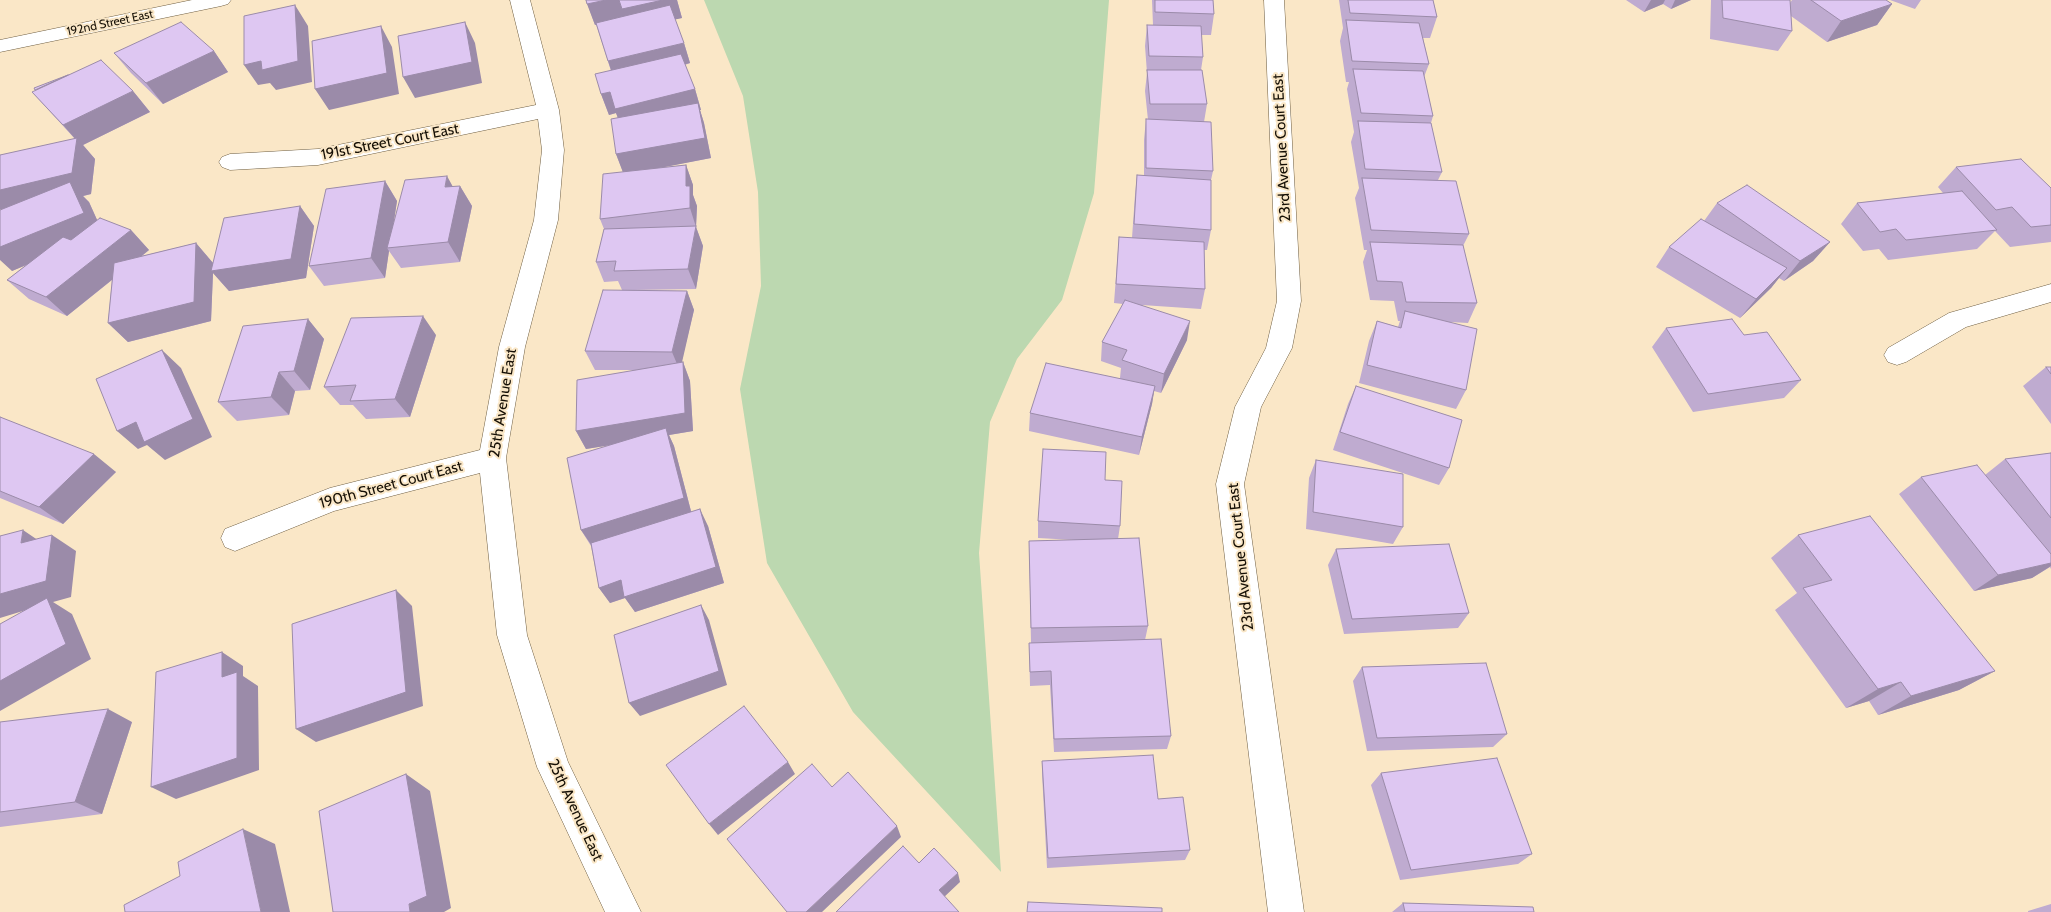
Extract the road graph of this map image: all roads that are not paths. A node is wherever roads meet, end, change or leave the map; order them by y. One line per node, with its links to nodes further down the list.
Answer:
1 (221, 0): 4 (street, 192nd Street East)
2 (520, 0): 5 (street, 25th Avenue East)
3 (1274, 0): 12 (street, 23rd Avenue Court East)
4 (0, 46)
5 (548, 110): 6 (street, 191st Street Court East); 9 (street, 25th Avenue East)
6 (230, 162)
7 (2051, 293): 8 (street)
8 (1897, 355)
9 (492, 458): 10 (street, 190th Street Court East); 11 (street, 25th Avenue East)
10 (235, 538)
11 (623, 912)
12 (1286, 912)

